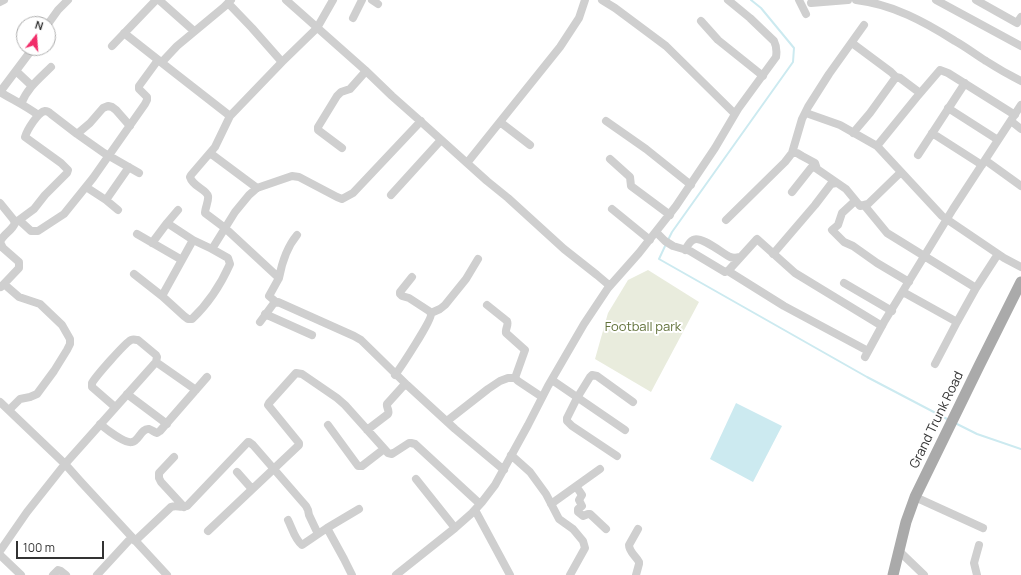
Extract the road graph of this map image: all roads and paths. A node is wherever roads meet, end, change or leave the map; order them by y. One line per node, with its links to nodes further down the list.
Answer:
1 (4, 0): 15 (street)
2 (68, 0): 19 (street)
3 (158, 0): 25 (street); 26 (street)
4 (286, 0): 24 (street)
5 (333, 0): 24 (street)
6 (362, 0): 21 (street)
7 (585, 0): 53 (street)
8 (728, 0): 36 (street)
9 (799, 0): 18 (street)
10 (848, 0): 17 (street)
11 (856, 0): 38 (street)
12 (976, 0): 20 (street)
13 (605, 1): 48 (street)
14 (942, 1): 29 (street)
15 (0, 2)
16 (226, 2): 25 (street); 32 (street)
17 (810, 3)
18 (806, 14)
19 (54, 16)
20 (1021, 17)
21 (353, 18)
22 (701, 21): 36 (street)
23 (864, 25): 27 (street)
24 (317, 28): 32 (street); 35 (street)
25 (194, 31): 31 (street)
26 (124, 33): 28 (street); 31 (street)
27 (852, 43): 37 (street); 46 (street)
28 (112, 46)
29 (1021, 46)
30 (27, 56): 34 (street)
31 (160, 61): 49 (street); 54 (street)
32 (282, 62): 49 (street)
33 (51, 67): 40 (street)
34 (16, 71): 40 (street); 41 (street)
35 (366, 72): 51 (street); 63 (street)
36 (763, 76): 48 (street)
37 (896, 77): 42 (street); 56 (street)
38 (1021, 81)
39 (965, 83): 42 (street); 45 (street); 50 (street)
40 (32, 86): 43 (street)
41 (0, 92): 43 (street)
42 (920, 93): 62 (street)
43 (21, 104): 47 (street)
44 (1021, 105): 50 (street)
45 (948, 108): 57 (street); 60 (street)
46 (806, 113): 56 (street); 65 (street)
47 (38, 114): 58 (street); 92 (street)
48 (735, 114): 76 (street)
49 (230, 116): 64 (street)
50 (1013, 118): 55 (street); 60 (street)
51 (421, 121): 59 (street); 79 (street)
52 (606, 121): 76 (street)
53 (500, 122): 61 (street); 69 (street)
54 (130, 126): 58 (street); 67 (street)
55 (1021, 129)
56 (854, 133): 62 (street)
57 (932, 133): 66 (street); 70 (street)
58 (77, 134): 67 (street)
59 (441, 140): 69 (street); 81 (street)
60 (998, 140): 70 (street)
61 (530, 145)
62 (877, 146): 74 (street)
63 (342, 148)
64 (210, 153): 79 (street); 94 (street)
65 (792, 153): 72 (street); 90 (street)
66 (918, 155)
67 (109, 156): 71 (street); 78 (street)
68 (610, 159): 89 (street)
69 (467, 163): 118 (street)
70 (984, 163): 77 (street); 91 (street)
71 (129, 167): 73 (street); 82 (street)
72 (816, 167): 75 (street); 80 (street)
73 (139, 172)
74 (901, 172): 85 (street); 91 (street)
75 (836, 183): 83 (street); 103 (street)
76 (691, 185): 89 (street)
77 (1021, 186)
78 (86, 187): 82 (street); 92 (street)
79 (257, 188): 94 (street)
80 (792, 192)
81 (391, 196)
82 (106, 200): 87 (street)
83 (855, 201): 85 (street); 114 (street)
84 (0, 203): 92 (street)
85 (864, 205): 105 (street)
86 (612, 209): 99 (street)
87 (118, 210)
88 (178, 210): 93 (street)
89 (670, 214): 95 (street)
90 (726, 220)
91 (947, 220): 104 (street); 105 (street)
92 (17, 221): 117 (street)
93 (167, 223): 98 (street); 100 (street)
94 (225, 228): 101 (street); 113 (street)
95 (656, 232): 99 (street); 102 (street)
96 (137, 234): 100 (street)
97 (297, 235): 113 (street)
98 (193, 240): 101 (street); 108 (street)
99 (650, 240): 118 (street)
100 (152, 243): 108 (street)
101 (212, 249): 121 (street)
102 (685, 250): 106 (street); 110 (street)
103 (773, 254): 106 (street); 129 (street)
104 (998, 254): 109 (street); 119 (street)
105 (925, 256): 114 (street); 119 (street)
106 (740, 257): 110 (street)
107 (478, 259): 125 (street)
108 (182, 260): 121 (street)
109 (1021, 267)
110 (728, 270): 129 (street)
111 (134, 274): 121 (street)
112 (412, 276): 125 (street)
113 (279, 278): 122 (street)
114 (909, 282): 120 (street)
115 (1021, 282): 164 (main road, Grand Trunk Road)
116 (844, 283): 124 (street)
117 (2, 286): 145 (street)
118 (610, 286): 136 (street)
119 (976, 288): 128 (street)
120 (903, 292): 124 (street); 128 (street)
121 (162, 296)
122 (276, 302): 126 (street); 133 (street)
123 (487, 305): 135 (street)
124 (892, 311): 129 (street)
125 (431, 313): 133 (street)
126 (265, 314): 127 (street); 130 (street)
127 (260, 322)
128 (957, 322): 132 (street)
129 (882, 326)
130 (312, 335)
131 (156, 362): 138 (street); 139 (street); 144 (street)
132 (936, 364)
133 (395, 375): 137 (street)
134 (207, 377): 138 (street)
135 (515, 378): 140 (street); 146 (street)
136 (552, 380): 140 (street); 141 (street)
137 (405, 384): 146 (street); 150 (street)
138 (196, 390): 148 (street)
139 (127, 394): 144 (street); 148 (street)
140 (542, 398): 153 (street)
141 (577, 398): 143 (street); 151 (street); 154 (street)
142 (0, 402): 145 (street)
143 (633, 402)
144 (115, 407): 147 (street)
145 (9, 410): 156 (street)
146 (446, 421): 159 (street)
147 (100, 424): 148 (street); 156 (street)
148 (167, 424)
149 (328, 425): 152 (street)
150 (367, 430): 152 (street); 157 (street)
151 (625, 430)
152 (384, 449): 167 (street)
153 (512, 455): 159 (street); 165 (street)
154 (617, 456)
155 (174, 457): 166 (street)
156 (66, 464): 177 (street); 179 (street)
157 (274, 469): 163 (street); 166 (street); 176 (street)
158 (600, 469): 162 (street)
159 (504, 470): 167 (street)
160 (237, 472): 163 (street)
161 (416, 479): 171 (street)
162 (576, 486): 165 (street); 173 (street)
163 (252, 489): 175 (street)
164 (915, 497): 172 (street); 180 (main road, Grand Trunk Road)
165 (550, 504): 190 (street)
166 (184, 507): 177 (street)
167 (477, 507): 171 (street); 189 (street)
168 (359, 510): 170 (street)
169 (288, 520): 176 (street)
170 (327, 528): 176 (street); 187 (street)
171 (455, 528): 188 (street)
172 (983, 528)
173 (606, 529)
174 (638, 529): 191 (street)
175 (208, 531)
176 (318, 534)
177 (134, 539): 185 (street); 186 (street)
178 (979, 545): 194 (street)
179 (0, 551)
180 (900, 551): 192 (main road, Grand Trunk Road); 193 (street)
181 (0, 555): 182 (street)
182 (21, 575)
183 (53, 575): 184 (street)
184 (66, 575)
185 (97, 575)
186 (167, 575)
187 (352, 575)
188 (396, 575)
189 (510, 575)
190 (570, 575)
191 (636, 575)
192 (894, 575)
193 (924, 575)
194 (978, 575)

